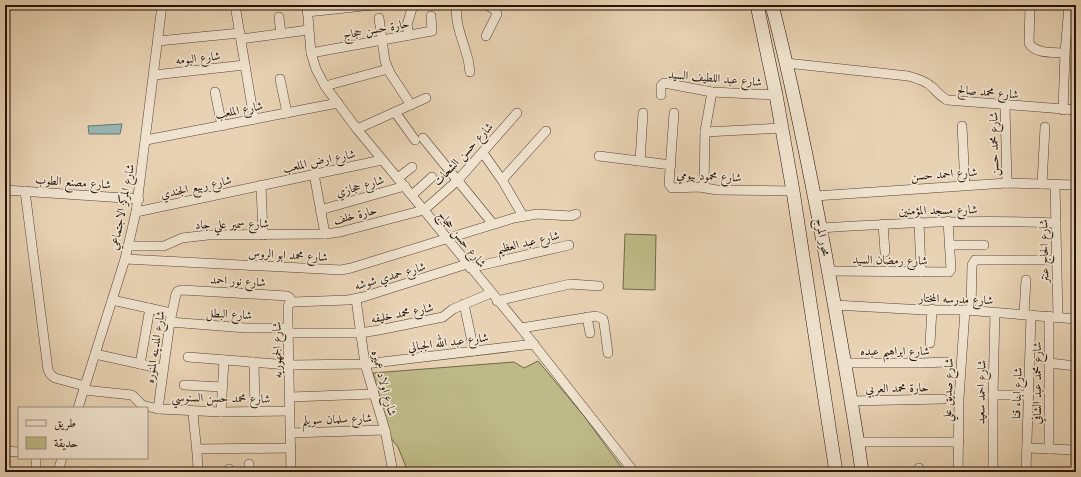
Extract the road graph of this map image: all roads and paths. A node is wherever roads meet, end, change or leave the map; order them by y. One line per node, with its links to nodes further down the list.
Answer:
1 (162, 5): 22 (street, شارع المركز الاجتماعي)
2 (235, 5): 19 (street)
3 (373, 5): 11 (street)
4 (412, 5): 18 (street)
5 (457, 5): 28 (street)
6 (487, 5): 20 (street)
7 (757, 5): 35 (main road, محور المرج)
8 (772, 5): 25 (main road, محور المرج)
9 (1030, 5): 24 (street)
10 (1069, 5): 15 (street)
11 (307, 9): 16 (street, شارع حسن حجاج)
12 (431, 16): 18 (street, حارة حسن حجاج)
13 (279, 17): 17 (street)
14 (379, 18): 21 (street)
15 (1072, 23): 24 (street)
16 (308, 30): 17 (street); 23 (street, شارع حسن حجاج)
17 (281, 34): 19 (street)
18 (409, 35): 21 (street, حارة حسن حجاج)
19 (240, 36): 22 (street); 26 (street)
20 (486, 36)
21 (382, 40): 23 (street, حارة حسن حجاج); 27 (street)
22 (158, 41): 29 (street, شارع المركز الاجتماعي)
23 (311, 53): 31 (street, شارع حسن حجاج)
24 (1065, 53): 40 (street)
25 (786, 62): 39 (street, شارع محمد صالح); 58 (main road, محور المرج)
26 (245, 65): 29 (street, شارع البومه); 47 (street)
27 (388, 69): 31 (street); 38 (street)
28 (470, 72)
29 (154, 75): 55 (street, شارع المركز الاجتماعي)
30 (280, 79): 43 (street)
31 (325, 86): 37 (street, شارع حسن حجاج)
32 (215, 92): 48 (street)
33 (712, 92): 34 (street, شارع عبد اللطيف السيد); 35 (street, شارع عبد اللطيف السيد); 54 (street)
34 (661, 95)
35 (776, 95): 51 (main road, محور المرج)
36 (426, 98): 38 (street)
37 (338, 103): 43 (street, شارع الملعب); 52 (street, شارع حسن حجاج)
38 (411, 105): 42 (street)
39 (1006, 106): 40 (street, شارع محمد صالح); 69 (street, شارع محمد حسن)
40 (1063, 110): 41 (street, شارع محمد صالح)
41 (1076, 110)
42 (395, 112): 52 (street); 67 (street)
43 (286, 113): 47 (street, شارع الملعب)
44 (517, 113): 56 (street, شارع حسن الشحات)
45 (643, 113): 61 (street)
46 (674, 113): 62 (street)
47 (254, 119): 48 (street, شارع الملعب)
48 (222, 126): 55 (street, شارع الملعب)
49 (962, 126): 73 (street)
50 (1045, 127): 70 (street)
51 (782, 128): 54 (street); 60 (main road, محور المرج)
52 (357, 130): 59 (street, شارع حسن حجاج)
53 (546, 131): 68 (street)
54 (705, 132): 76 (street)
55 (146, 140): 82 (street, شارع المركز الاجتماعي)
56 (483, 153): 67 (street, شارع حسن الشحات); 68 (street)
57 (599, 156): 61 (street, شارع محمود بيومي)
58 (806, 156): 60 (main road); 81 (main road, محور المرج)
59 (382, 160): 64 (street, شارع ارض الملعب); 66 (street, شارع حسن حجاج)
60 (788, 160): 79 (main road, محور المرج)
61 (640, 161): 62 (street, شارع محمود بيومي)
62 (671, 165): 76 (street, شارع محمود بيومي)
63 (412, 167): 66 (street)
64 (314, 174): 72 (street, شارع ارض الملعب); 83 (street)
65 (432, 177): 80 (street)
66 (398, 178): 75 (street, شارع حسن حجاج)
67 (458, 180): 84 (street, شارع حسن الشحات); 91 (street)
68 (502, 180): 87 (street)
69 (1007, 183): 70 (street, شارع احمد حسن); 73 (street, شارع احمد حسن)
70 (1042, 184): 71 (street, شارع احمد حسن)
71 (1055, 184): 74 (street, شارع احمد حسن); 90 (street, شارع الحاج عنتر)
72 (261, 185): 85 (street, شارع ربيع الجندي); 95 (street)
73 (965, 185): 81 (street, شارع احمد حسن)
74 (1076, 185)
75 (405, 186): 80 (street, شارع حسن حجاج); 83 (street, شارع حجازي)
76 (704, 187): 79 (street, شارع محمود بيومي)
77 (5, 190): 78 (street, شارع مصنع الطوب)
78 (25, 191): 82 (street, شارع مصنع الطوب); 148 (street, شارع محمد حسن السنوسي)
79 (793, 191): 180 (main road, محور المرج)
80 (412, 195): 84 (street, شارع حسن حجاج)
81 (815, 196): 93 (main road, محور المرج)
82 (138, 199): 85 (street, شارع المركز الاجتماعي)
83 (320, 210): 94 (street)
84 (424, 210): 94 (street, حارة خلف); 97 (street, شارع حسن حجاج)
85 (136, 212): 101 (street, شارع المركز الاجتماعي)
86 (576, 214): 87 (street, شارع محمد ابو الروس)
87 (523, 216): 91 (street, شارع محمد ابو الروس)
88 (919, 222): 89 (street, شارع مسجد المؤمنين); 92 (street, شارع مسجد المؤمنين); 107 (street)
89 (948, 222): 90 (street, شارع مسجد المؤمنين); 99 (street)
90 (1056, 223): 104 (street, شارع الحاج عنتر)
91 (493, 224): 97 (street, شارع محمد ابو الروس)
92 (883, 224): 93 (street, شارع مسجد المؤمنين); 102 (street)
93 (821, 228): 106 (main road, محور المرج)
94 (325, 234): 96 (street, حارة خلف)
95 (263, 235): 96 (street, شارع سمير علي جاد); 101 (street, شارع سمير علي جاد)
96 (290, 235)
97 (446, 238): 103 (street, شارع محمد ابو الروس); 105 (street, شارع حسن حجاج)
98 (569, 245): 105 (street, شارع عبد العظيم)
99 (949, 245): 100 (street); 107 (street, شارع رمضان السيد)
100 (984, 245)
101 (128, 246): 103 (street, شارع المركز الاجتماعي)
102 (885, 252)
103 (125, 259): 113 (street, شارع المركز الاجتماعي)
104 (1057, 260): 119 (street, شارع صديق علي); 122 (street, شارع الحاج عنتر)
105 (469, 266): 111 (street, شارع حسن حجاج); 112 (street, شارع حمدي شوشه)
106 (829, 271): 107 (street, شارع رمضان السيد); 116 (main road, محور المرج)
107 (921, 272)
108 (1026, 280): 121 (street, شارع ابناء قنا)
109 (599, 286): 111 (street, شارع محمد خليفه)
110 (179, 290): 114 (street, شارع نور احمد); 124 (street, شارع المدينه المنوره)
111 (494, 297): 115 (street, شارع محمد خليفه); 126 (street, شارع حسن حجاج)
112 (356, 299): 114 (street, شارع حمدي شوشه); 128 (street, شارع اولاد عميره)
113 (112, 300): 117 (street, شارع البطل); 134 (street, شارع المركز الاجتماعي)
114 (292, 302): 127 (street, شارع الجمهوريه)
115 (464, 304): 128 (street, شارع محمد خليفه); 132 (street)
116 (834, 305): 118 (street, شارع مدرسه المختار); 139 (main road, محور المرج)
117 (150, 308): 124 (street, شارع البطل); 141 (street)
118 (932, 309): 119 (street, شارع مدرسه المختار); 130 (street)
119 (968, 310): 120 (street, شارع مدرسه المختار); 164 (street, شارع صديق علي)
120 (995, 312): 121 (street, شارع مدرسه المختار); 151 (street, شارع احمد سعيد)
121 (1028, 314): 122 (street, شارع مدرسه المختار); 150 (street, شارع ابناء قنا)
122 (1053, 316): 125 (street, شارع مدرسه المختار); 140 (street, شارع محمد عبد الشافي)
123 (587, 317): 126 (street); 129 (street); 133 (street)
124 (171, 318): 127 (street, شارع البطل); 145 (street, شارع المدينه المنوره)
125 (1076, 318)
126 (521, 328): 131 (street, شارع حسن حجاج)
127 (288, 330): 128 (street, شارع محمد خليفه); 143 (street, شارع الجمهوريه)
128 (360, 333): 142 (street, شارع اولاد عميره)
129 (590, 333)
130 (930, 343)
131 (534, 344): 132 (street, شارع عبد الله الجبالي); 179 (street, شارع حسن حجاج)
132 (474, 351): 142 (street, شارع عبد الله الجبالي)
133 (608, 353)
134 (95, 354): 141 (street); 148 (street, شارع المركز الاجتماعي)
135 (188, 357): 136 (street, شارع عبد الله الجبالي)
136 (224, 360): 137 (street, شارع عبد الله الجبالي); 147 (street)
137 (254, 362): 143 (street, شارع عبد الله الجبالي); 160 (street)
138 (946, 362): 139 (street, شارع ابراهيم عبده)
139 (844, 363): 154 (main road, محور المرج)
140 (1049, 363): 144 (street); 168 (street, شارع محمد عبد الشافي)
141 (140, 364): 145 (street)
142 (364, 364): 143 (street, شارع عبد الله الجبالي); 149 (street, شارع اولاد عميره)
143 (289, 365): 152 (street, شارع الجمهوريه)
144 (1076, 366)
145 (163, 368): 156 (street, شارع المدينه المنوره)
146 (184, 385): 147 (street)
147 (222, 387): 159 (street)
148 (84, 388): 155 (street, شارع المركز الاجتماعي); 156 (street, شارع محمد حسن السنوسي)
149 (373, 394): 152 (street); 161 (street, شارع اولاد عميره)
150 (1029, 395): 151 (street); 167 (street, شارع ابناء قنا)
151 (993, 396): 183 (street, شارع احمد سعيد)
152 (290, 397): 158 (street, شارع الجمهوريه)
153 (943, 399): 154 (street, حارة محمد العربي)
154 (851, 401): 163 (main road, محور المرج)
155 (78, 407)
156 (158, 409): 157 (street, شارع محمد حسن السنوسي)
157 (193, 411): 159 (street, شارع محمد حسن السنوسي); 165 (street)
158 (290, 411): 160 (street, شارع محمد حسن السنوسي); 162 (street, شارع الجمهوريه)
159 (221, 412): 160 (street, شارع محمد حسن السنوسي)
160 (255, 412)
161 (385, 430): 162 (street, شارع سلمان سويلم); 178 (street, شارع اولاد عميره)
162 (291, 433): 166 (street, شارع الجمهوريه)
163 (858, 442): 164 (street); 181 (main road, محور المرج)
164 (959, 442): 182 (street, شارع صديق علي)
165 (197, 448): 166 (street); 176 (street)
166 (291, 448): 177 (street, شارع الجمهوريه)
167 (1027, 448): 168 (street); 184 (street, شارع ابناء قنا)
168 (1049, 449): 169 (street)
169 (1076, 450)
170 (5, 451): 171 (street)
171 (18, 452)
172 (36, 459): 174 (street)
173 (62, 459): 175 (street)
174 (36, 472)
175 (58, 472)
176 (198, 472)
177 (291, 472)
178 (393, 472)
179 (634, 472)
180 (836, 472)
181 (862, 472)
182 (958, 472)
183 (993, 472)
184 (1026, 472)

